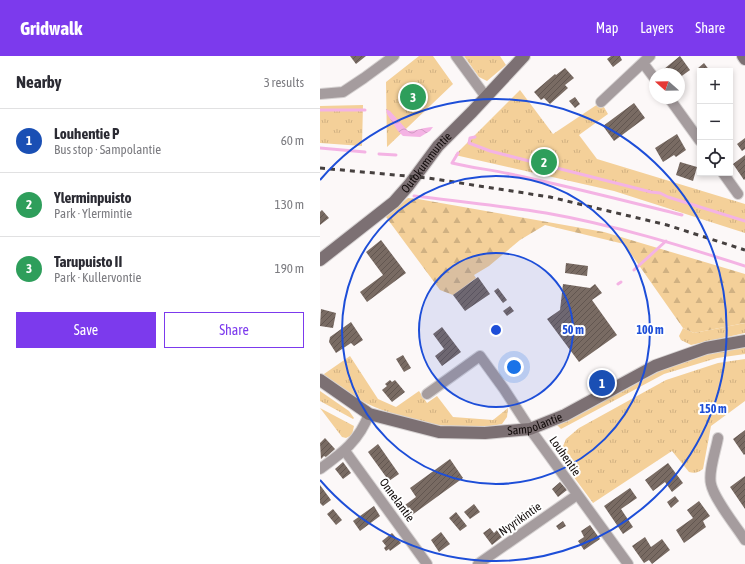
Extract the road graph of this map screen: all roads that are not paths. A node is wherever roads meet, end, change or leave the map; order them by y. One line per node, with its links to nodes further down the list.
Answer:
1 (394, 56): 7 (street)
2 (456, 56): 8 (street)
3 (524, 56): 8 (street, Outokummuntie)
4 (742, 56): 6 (street)
5 (647, 59): 9 (street)
6 (745, 59)
7 (320, 94)
8 (486, 97): 14 (street, Outokummuntie)
9 (601, 102)
10 (673, 104): 11 (street)
11 (699, 140)
12 (725, 176): 13 (street)
13 (738, 194)
14 (320, 260)
15 (745, 341): 19 (street, Sampolantie)
16 (320, 380): 18 (street, Sampolantie)
17 (427, 394): 19 (street, Louhentie)
18 (369, 414): 19 (street, Sampolantie); 21 (street)
19 (530, 429): 23 (street, Louhentie)
20 (718, 438): 24 (street)
21 (345, 451): 22 (street); 25 (street, Onnelantie)
22 (320, 469)
23 (576, 495): 26 (street, Nyyrikintie); 27 (street, Louhentie)
24 (745, 540)
25 (428, 564)
26 (478, 564)
27 (628, 564)

